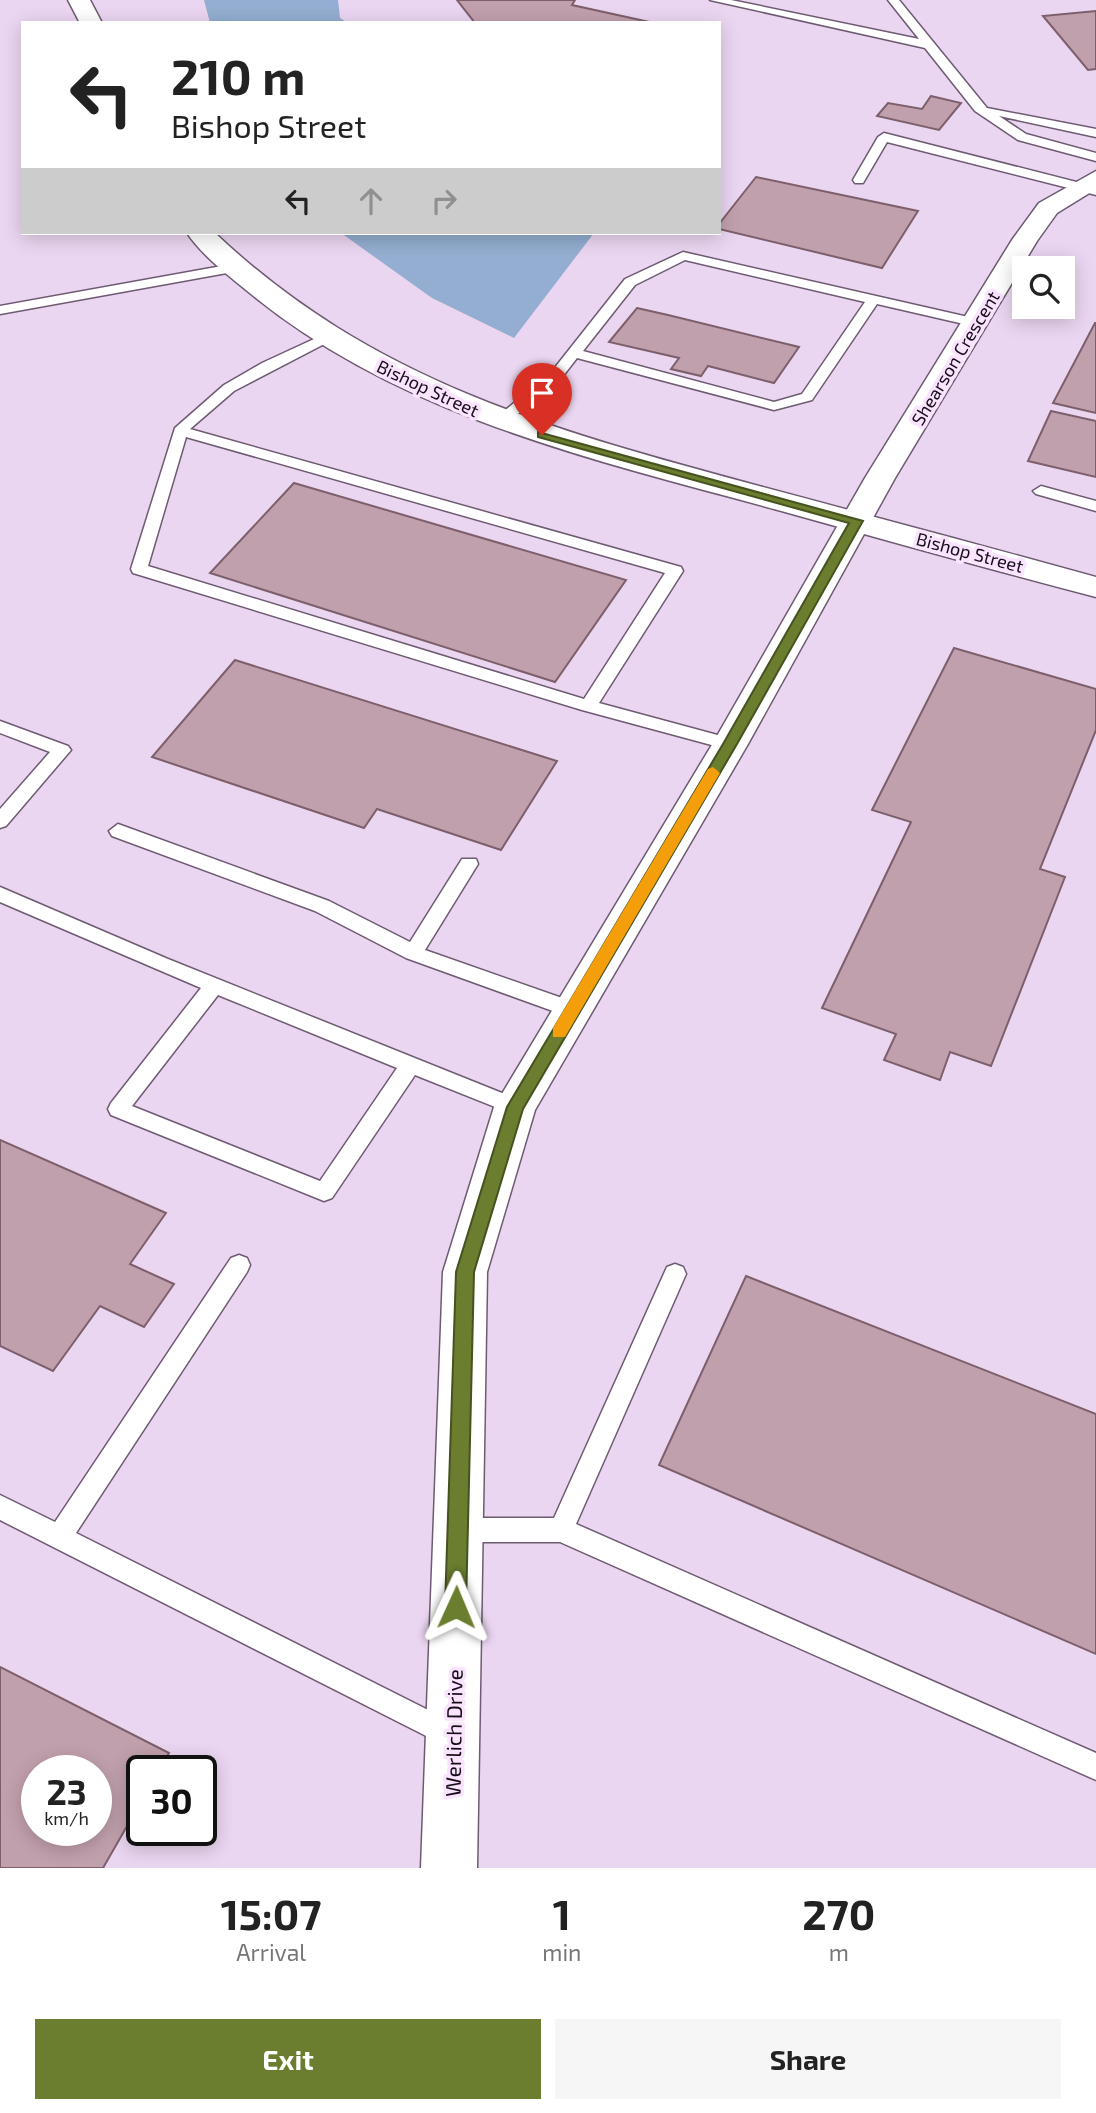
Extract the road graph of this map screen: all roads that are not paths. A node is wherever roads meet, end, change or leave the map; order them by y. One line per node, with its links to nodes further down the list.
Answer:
1 (79, 0): 4 (street)
2 (715, 0): 5 (lane)
3 (893, 0): 5 (lane)
4 (90, 21)
5 (929, 45): 6 (lane)
6 (979, 108): 7 (lane); 8 (lane)
7 (1096, 133)
8 (1096, 157)
9 (859, 180): 10 (lane)
10 (1091, 185): 15 (street, Shearson Crescent)
11 (202, 235): 12 (street, Bishop Street)
12 (233, 268): 14 (lane); 16 (street, Bishop Street)
13 (872, 301): 15 (lane); 17 (lane); 17 (lane)
14 (0, 310)
15 (977, 323): 22 (street, Shearson Crescent)
16 (327, 337): 18 (street, Bishop Street); 19 (lane)
17 (573, 353): 18 (lane)
18 (501, 421): 22 (street, Bishop Street)
19 (180, 431): 24 (lane); 24 (lane)
20 (1041, 491): 21 (lane)
21 (1096, 506)
22 (856, 521): 23 (street, Bishop Street); 26 (street, Werlich Drive)
23 (1096, 587)
24 (588, 706): 26 (lane)
25 (0, 727): 27 (lane)
26 (730, 744): 33 (street, Werlich Drive)
27 (0, 821)
28 (118, 831): 31 (lane)
29 (469, 864): 31 (lane)
30 (0, 894): 32 (lane)
31 (413, 953): 33 (lane)
32 (216, 984): 34 (lane); 34 (lane)
33 (572, 1010): 35 (street, Werlich Drive)
34 (412, 1063): 35 (lane)
35 (515, 1107): 39 (street, Werlich Drive)
36 (239, 1265): 41 (lane)
37 (675, 1274): 40 (lane)
38 (0, 1507): 41 (lane)
39 (458, 1530): 40 (lane); 42 (street, Werlich Drive)
40 (561, 1531): 43 (lane)
41 (59, 1536): 42 (lane)
42 (453, 1736): 44 (street, Werlich Drive)
43 (1096, 1767)
44 (449, 1868)

